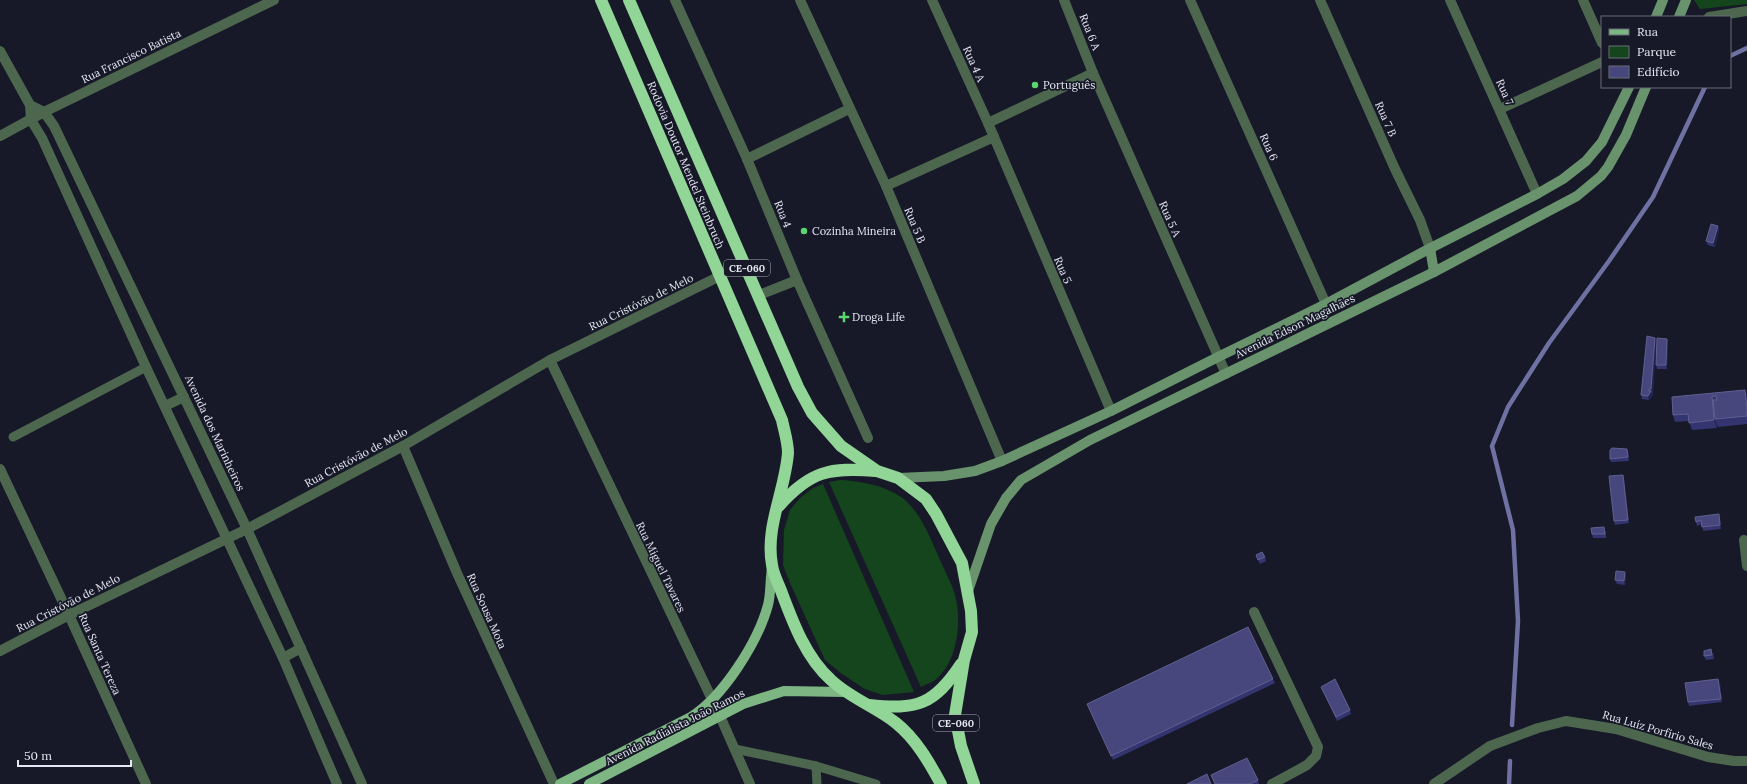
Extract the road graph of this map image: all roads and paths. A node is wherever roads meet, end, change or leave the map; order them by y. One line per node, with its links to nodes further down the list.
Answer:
1 (274, 0): 27 (street, Rua Francisco Batista)
2 (601, 0): 37 (highway, Rodovia Doutor Mendel Steinbruch / CE-060)
3 (629, 0): 39 (highway, Rodovia Doutor Mendel Steinbruch / CE-060)
4 (675, 0): 32 (street, Rua 4)
5 (800, 0): 25 (street, Rua 5 B)
6 (932, 0): 29 (street, Rua 4 A)
7 (1064, 0): 21 (street, Rua 6 A)
8 (1190, 0): 40 (street, Rua 6)
9 (1320, 0): 35 (street, Rua 7 B)
10 (1450, 0): 26 (street, Rua 7)
11 (1583, 0): 18 (street)
12 (1663, 0): 15 (street)
13 (1686, 0): 16 (street)
14 (1747, 12): 17 (street)
15 (1656, 16)
16 (1679, 16)
17 (1717, 16)
18 (1601, 41)
19 (0, 51): 24 (street)
20 (1601, 62): 26 (street)
21 (1093, 73): 29 (street); 41 (street, Rua 5 A)
22 (1629, 88): 34 (street, Avenida Edson Magalhães)
23 (1646, 88): 36 (street, Avenida Edson Magalhães)
24 (30, 105): 27 (street); 28 (street)
25 (849, 109): 32 (street); 33 (street, Rua 5 B)
26 (1500, 109): 34 (street, Rua 7)
27 (44, 112): 28 (street, Rua Francisco Batista); 45 (street, Avenida dos Marinheiros)
28 (31, 120): 30 (street, Rua Francisco Batista); 43 (street)
29 (988, 122): 31 (street, Rua 4 A)
30 (0, 136)
31 (994, 137): 33 (street); 47 (street, Rua 5)
32 (748, 159): 38 (street, Rua 4)
33 (886, 186): 51 (street, Rua 5 B)
34 (1537, 194): 35 (street, Avenida Edson Magalhães)
35 (1430, 248): 36 (street); 40 (street, Avenida Edson Magalhães)
36 (1434, 272): 44 (street, Avenida Edson Magalhães)
37 (720, 276): 42 (street, Rua Cristóvão de Melo); 55 (highway, Rodovia Doutor Mendel Steinbruch / CE-060)
38 (797, 280): 39 (street); 49 (street, Rua 4)
39 (759, 295): 53 (highway, Rodovia Doutor Mendel Steinbruch / CE-060)
40 (1326, 304): 41 (street, Avenida Edson Magalhães)
41 (1218, 357): 44 (street, Rua 5 A); 47 (street, Avenida Edson Magalhães)
42 (550, 360): 50 (street, Rua Cristóvão de Melo); 69 (street, Rua Miguel Tavares)
43 (146, 367): 46 (street); 48 (lane)
44 (1226, 374): 61 (street, Avenida Edson Magalhães)
45 (184, 397): 46 (street); 56 (street, Avenida dos Marinheiros)
46 (165, 406): 57 (street)
47 (1111, 411): 51 (street, Avenida Edson Magalhães)
48 (13, 437)
49 (868, 438)
50 (403, 446): 56 (street, Rua Cristóvão de Melo); 78 (street, Rua Sousa Mota)
51 (1002, 461): 54 (street, Avenida Edson Magalhães)
52 (0, 469): 63 (street, Rua Santa Tereza)
53 (877, 471): 54 (highway, Rodovia Doutor Mendel Steinbruch / CE-060); 55 (highway)
54 (898, 478): 61 (highway, Rodovia Doutor Mendel Steinbruch / CE-060)
55 (778, 507): 59 (highway, Rodovia Doutor Mendel Steinbruch / CE-060)
56 (247, 530): 57 (street, Rua Cristóvão de Melo); 64 (street, Avenida dos Marinheiros)
57 (226, 539): 63 (street, Rua Cristóvão de Melo); 66 (street)
58 (1744, 540): 60 (street)
59 (772, 566): 68 (highway, Rodovia Doutor Mendel Steinbruch / CE-060); 69 (main road, Avenida Radialista João Ramos)
60 (1747, 566)
61 (967, 594): 67 (highway, Rodovia Doutor Mendel Steinbruch / CE-060)
62 (1254, 612): 86 (street)
63 (69, 615): 65 (street, Rua Cristóvão de Melo); 75 (street, Rua Santa Tereza)
64 (301, 648): 66 (street); 77 (street, Avenida dos Marinheiros)
65 (0, 651)
66 (283, 658): 76 (street)
67 (964, 660): 70 (highway); 85 (highway, CE-060)
68 (845, 692): 70 (highway, Rodovia Doutor Mendel Steinbruch / CE-060); 71 (main road, Avenida Radialista João Ramos)
69 (712, 701): 71 (street, Rua Miguel Tavares); 79 (main road, Avenida Radialista João Ramos)
70 (866, 704): 84 (highway, CE-060)
71 (720, 716): 72 (street, Rua Miguel Tavares); 80 (main road, Avenida Radialista João Ramos)
72 (735, 749): 74 (lane); 81 (street, Rua Miguel Tavares)
73 (1747, 761): 87 (street, Rua Luíz Porfírio Sales)
74 (816, 766): 82 (lane); 83 (lane)
75 (146, 784)
76 (337, 784)
77 (362, 784)
78 (554, 784)
79 (560, 784)
80 (589, 784)
81 (750, 784)
82 (817, 784)
83 (876, 784)
84 (940, 784)
85 (974, 784)
86 (1272, 784)
87 (1434, 784)

